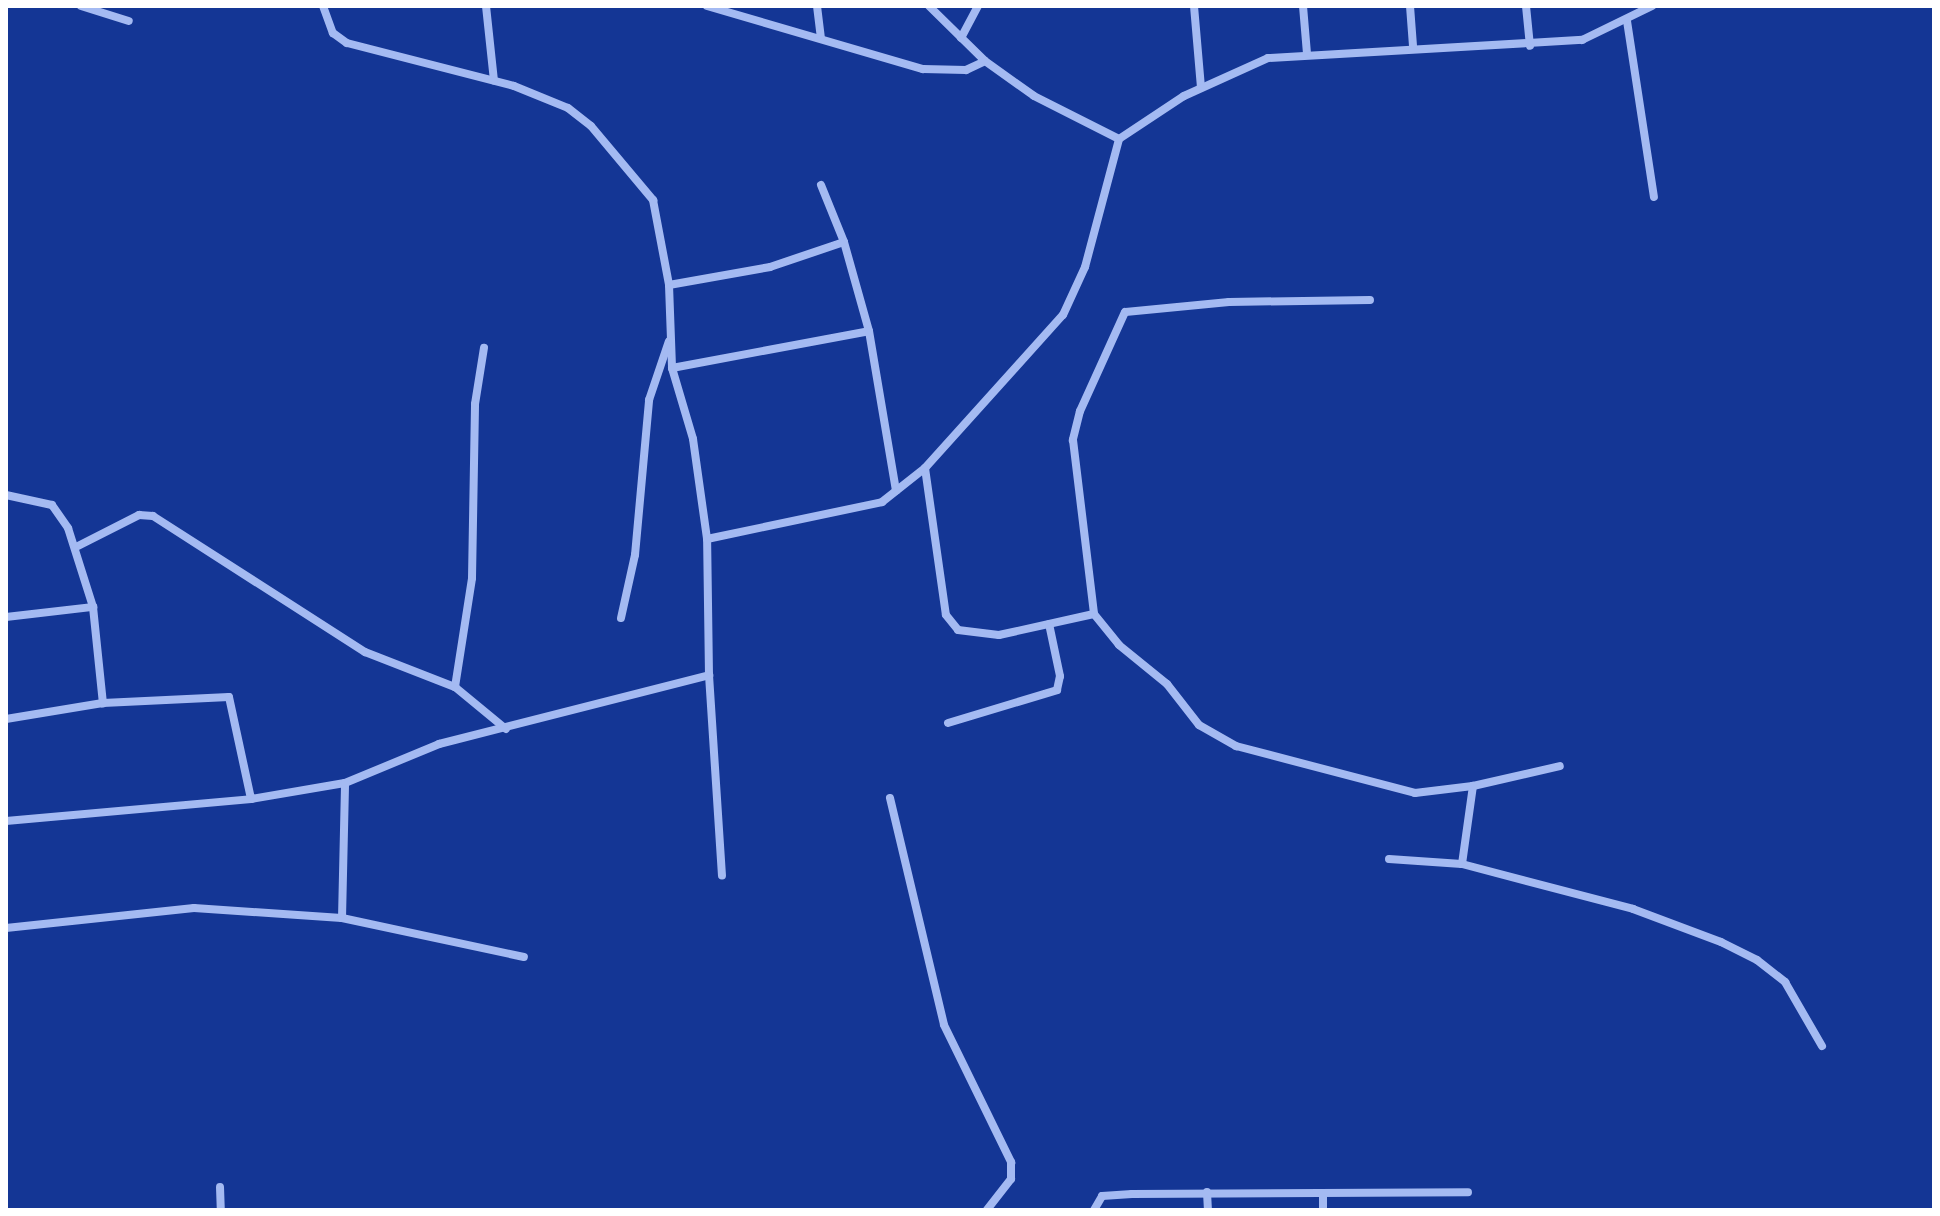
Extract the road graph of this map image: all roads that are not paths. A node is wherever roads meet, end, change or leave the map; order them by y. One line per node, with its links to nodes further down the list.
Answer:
1 (81, 6): 13 (street)
2 (323, 6): 21 (street)
3 (486, 6): 21 (street)
4 (707, 6): 15 (street)
5 (817, 6): 15 (street)
6 (929, 6): 16 (street)
7 (978, 6): 16 (street)
8 (1194, 6): 22 (street)
9 (1303, 6): 19 (street)
10 (1410, 6): 17 (street)
11 (1526, 6): 18 (street)
12 (1652, 6): 14 (street)
13 (129, 21)
14 (1627, 21): 18 (street); 25 (street)
15 (821, 37): 20 (street)
16 (961, 38): 20 (street)
17 (1413, 46): 18 (street); 19 (street)
18 (1530, 46)
19 (1307, 54): 22 (street)
20 (985, 61): 23 (street)
21 (494, 81): 27 (street)
22 (1201, 88): 23 (street)
23 (1119, 139): 33 (street)
24 (821, 185): 26 (street)
25 (1654, 197)
26 (844, 242): 27 (street); 29 (street)
27 (669, 285): 30 (street)
28 (1370, 300): 39 (street)
29 (869, 331): 32 (street); 34 (street)
30 (670, 336): 32 (street); 41 (street)
31 (484, 348): 44 (street)
32 (672, 368): 36 (street)
33 (925, 468): 34 (street); 42 (street)
34 (896, 491): 36 (street)
35 (6, 495): 37 (street)
36 (707, 539): 43 (street)
37 (76, 547): 38 (street); 44 (street)
38 (93, 607): 40 (street); 45 (street)
39 (1094, 614): 42 (street); 51 (street)
40 (6, 617)
41 (621, 618)
42 (1049, 624): 47 (street)
43 (709, 675): 48 (street); 57 (street)
44 (455, 687): 48 (street)
45 (103, 703): 46 (street); 53 (street)
46 (6, 719)
47 (948, 723)
48 (506, 729): 50 (street)
49 (1560, 766): 51 (street)
50 (345, 783): 53 (street); 58 (street)
51 (1473, 786): 56 (street)
52 (890, 798): 67 (street)
53 (251, 799): 54 (street)
54 (6, 821)
55 (1389, 859): 56 (street)
56 (1462, 864): 61 (street)
57 (722, 876)
58 (342, 918): 59 (street); 60 (street)
59 (6, 928)
60 (524, 957)
61 (1822, 1046)
62 (220, 1187): 66 (street)
63 (1207, 1192): 65 (street); 68 (street); 69 (street)
64 (1468, 1192): 65 (street)
65 (1323, 1193): 70 (street)
66 (221, 1210)
67 (987, 1210)
68 (1094, 1210)
69 (1208, 1210)
70 (1323, 1210)

